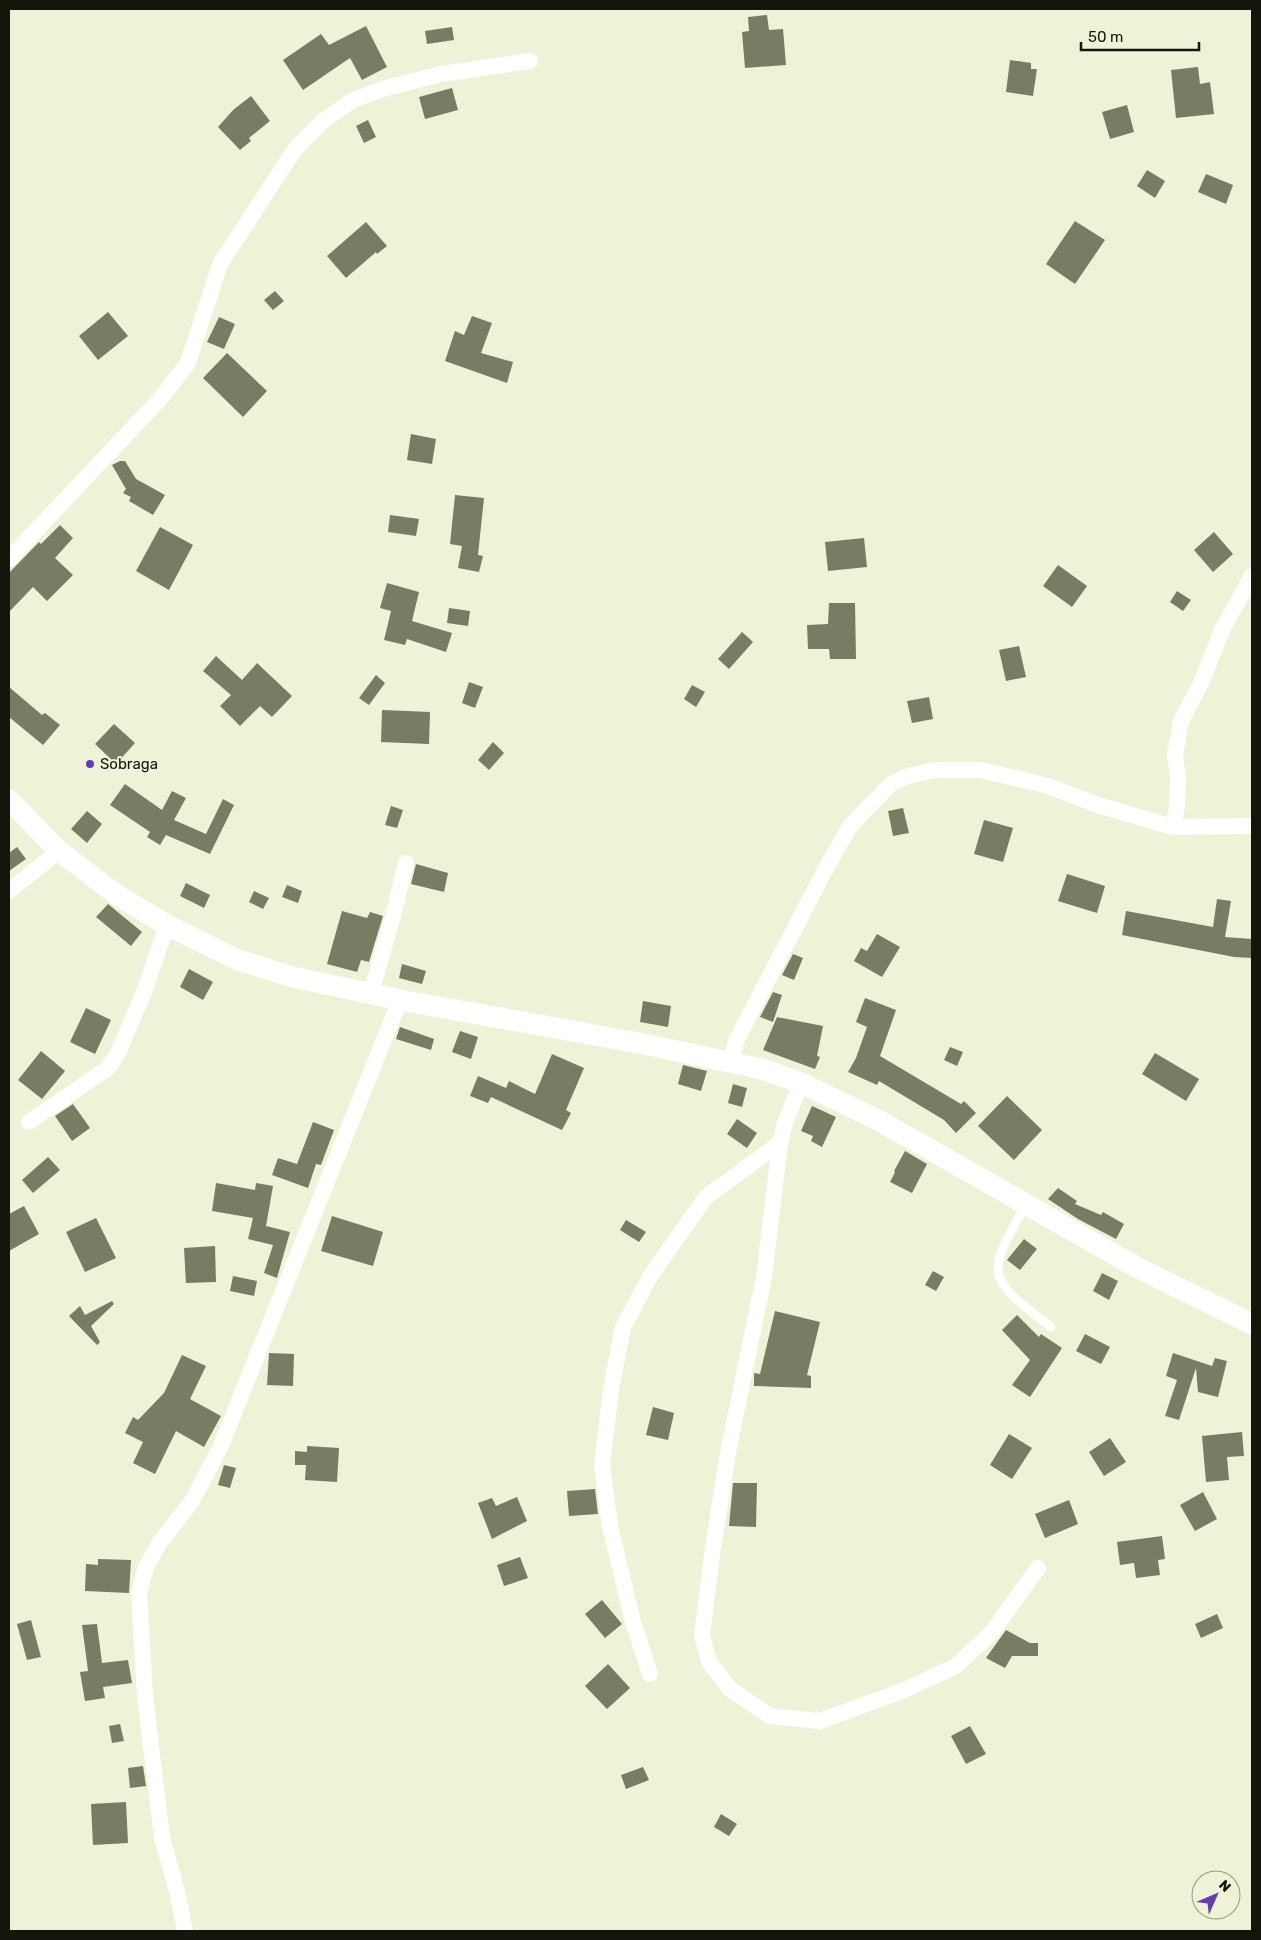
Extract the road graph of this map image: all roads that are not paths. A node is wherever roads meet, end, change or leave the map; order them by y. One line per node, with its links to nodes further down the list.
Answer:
1 (530, 61): 2 (street)
2 (9, 559)
3 (1252, 576): 6 (street)
4 (9, 800): 7 (street)
5 (1252, 826): 6 (street)
6 (1173, 827): 13 (street)
7 (59, 851): 9 (street); 10 (street)
8 (406, 863): 11 (street)
9 (9, 892)
10 (167, 925): 11 (street); 15 (street)
11 (371, 993): 12 (street)
12 (400, 1000): 13 (street); 22 (street)
13 (731, 1061): 14 (street)
14 (801, 1084): 16 (street); 17 (street)
15 (29, 1122)
16 (780, 1143): 20 (street); 21 (street)
17 (1026, 1204): 18 (street); 19 (lane)
18 (1252, 1324)
19 (1051, 1327)
20 (1038, 1568)
21 (650, 1674)
22 (185, 1931)

